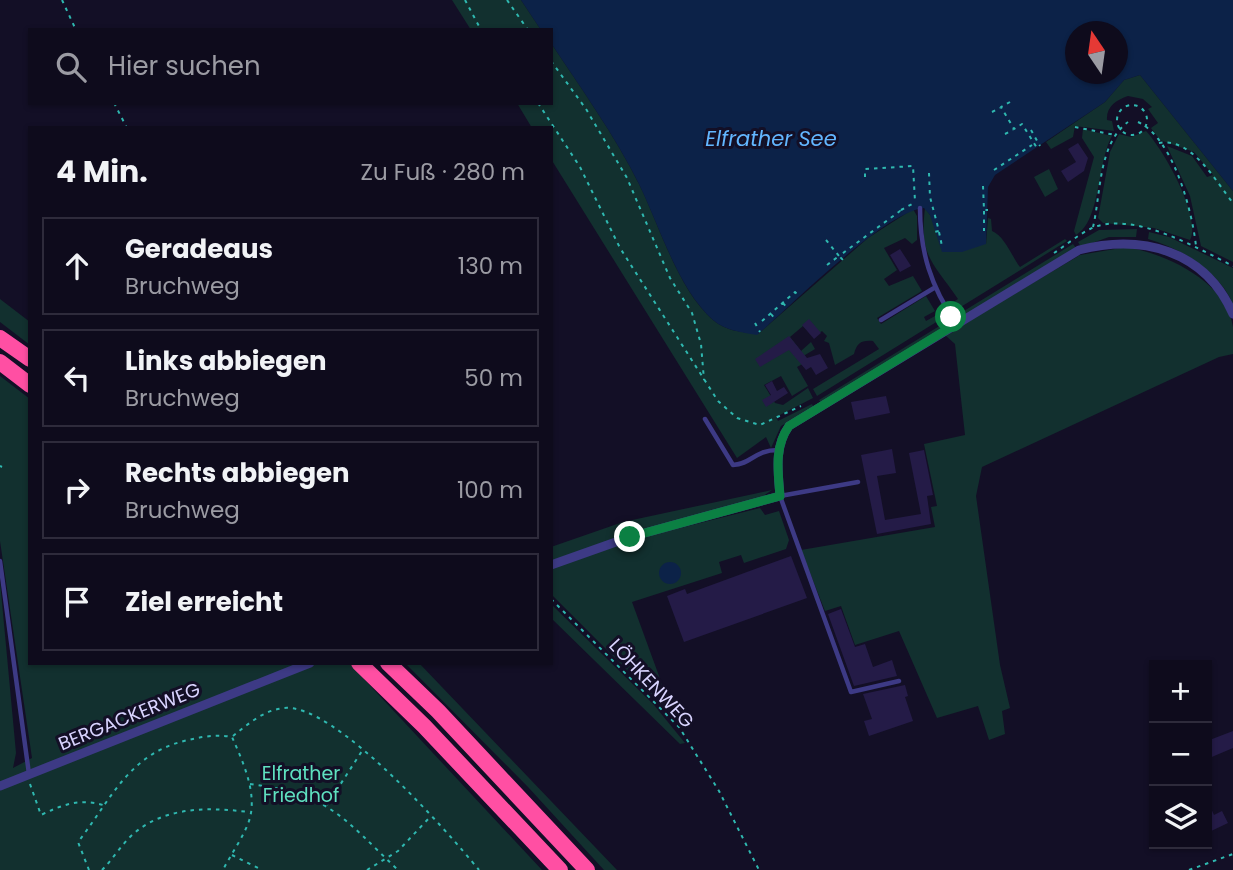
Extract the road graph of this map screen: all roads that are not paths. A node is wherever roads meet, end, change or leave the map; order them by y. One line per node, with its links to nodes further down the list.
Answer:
1 (918, 209): 2 (lane)
2 (934, 288): 4 (lane); 5 (lane)
3 (1233, 314): 5 (street)
4 (881, 320)
5 (956, 324): 11 (street)
6 (0, 338): 7 (highway)
7 (28, 358)
8 (0, 362): 9 (highway)
9 (28, 383)
10 (705, 419): 11 (lane)
11 (779, 450): 13 (street)
12 (858, 482): 13 (lane)
13 (780, 496): 15 (street); 19 (lane)
14 (0, 561): 20 (lane)
15 (553, 564)
16 (306, 665): 20 (street, BERGACKERWEG)
17 (361, 665): 22 (highway)
18 (390, 665): 23 (highway)
19 (899, 681)
20 (29, 774): 21 (street, BERGACKERWEG)
21 (0, 786)
22 (560, 870)
23 (587, 870)

